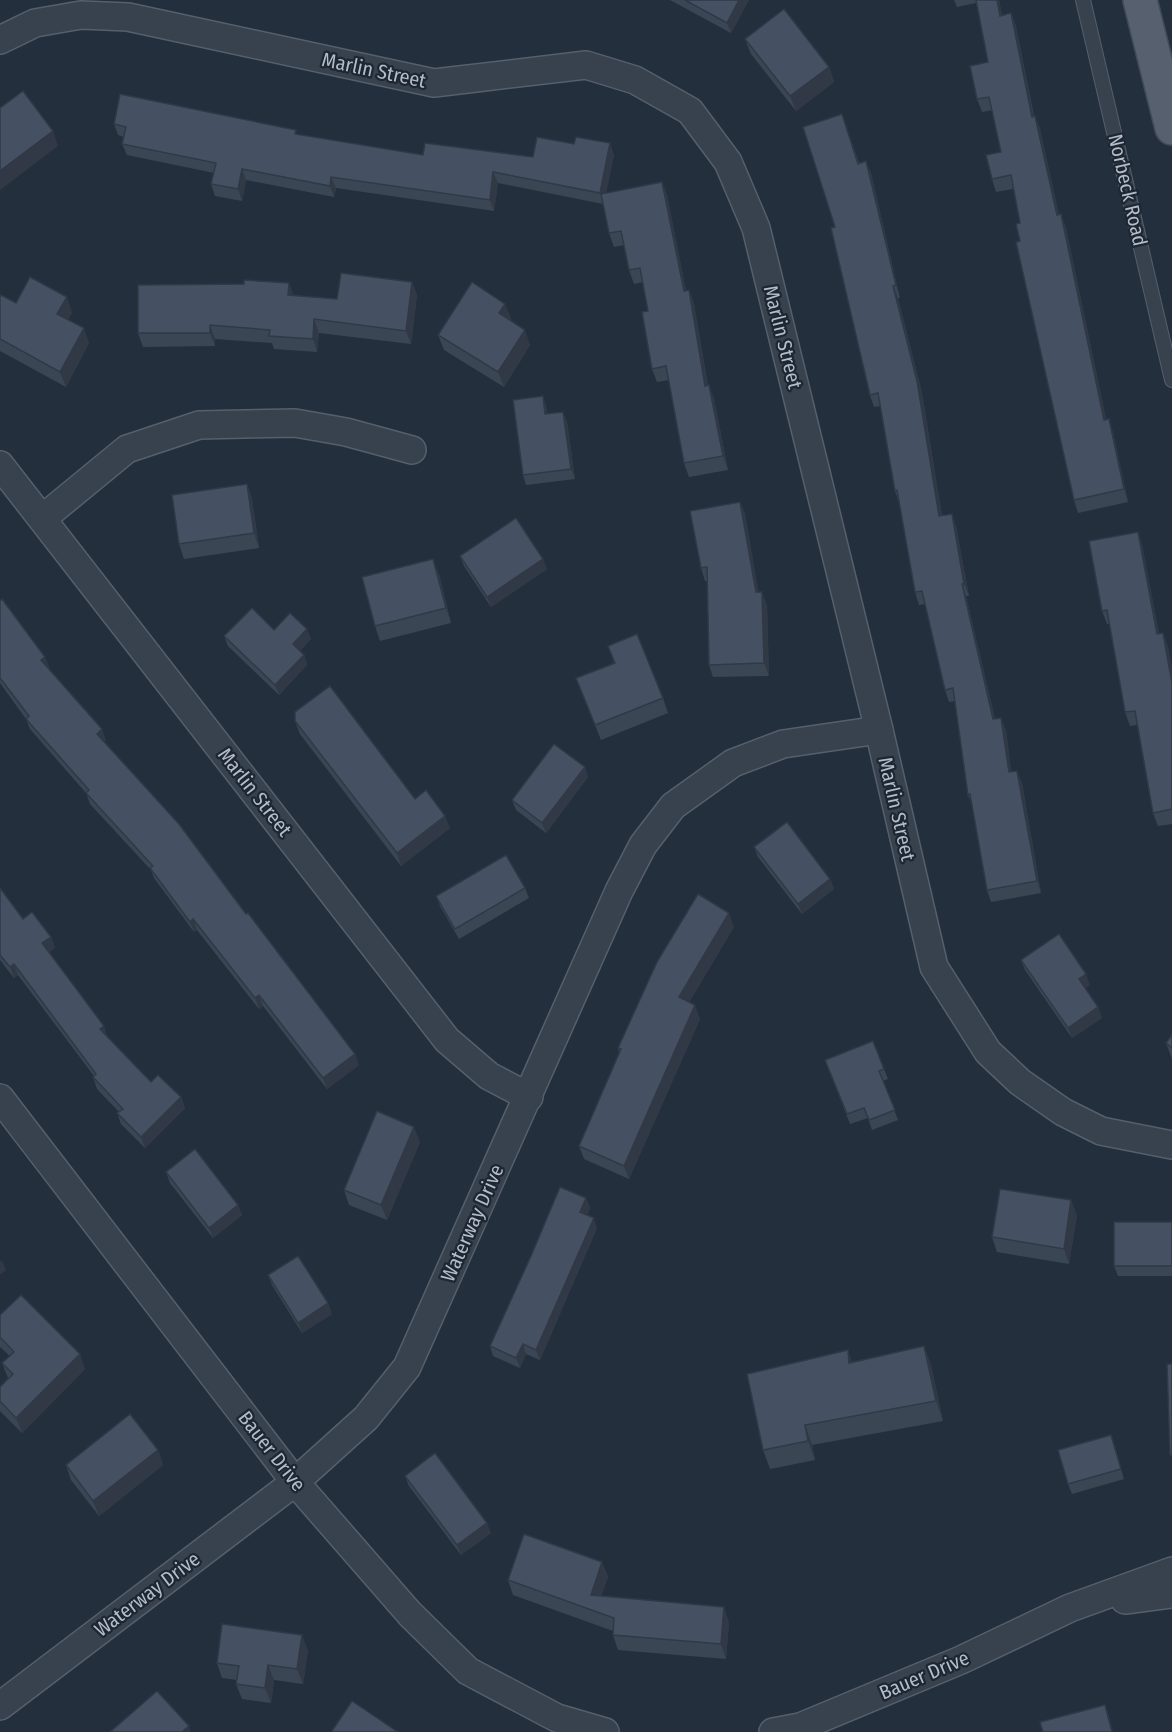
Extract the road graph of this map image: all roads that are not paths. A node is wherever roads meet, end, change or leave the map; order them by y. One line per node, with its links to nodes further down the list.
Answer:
1 (1083, 0): 5 (lane, Norbeck Road)
2 (1140, 0): 4 (main road)
3 (0, 40): 9 (street, Marlin Street)
4 (1172, 128)
5 (1172, 380)
6 (412, 450): 8 (street)
7 (0, 465): 8 (street, Marlin Street)
8 (43, 518): 10 (street, Marlin Street)
9 (879, 730): 10 (street, Waterway Drive); 12 (street, Marlin Street)
10 (529, 1097): 13 (street, Waterway Drive)
11 (0, 1098): 13 (street, Bauer Drive)
12 (1172, 1145)
13 (296, 1482): 17 (street, Waterway Drive); 18 (street, Bauer Drive)
14 (1172, 1571): 16 (street, Bauer Drive)
15 (1172, 1594): 16 (street, Bauer Drive)
16 (1070, 1608): 19 (street, Bauer Drive)
17 (0, 1706)
18 (605, 1732)
19 (773, 1732)

